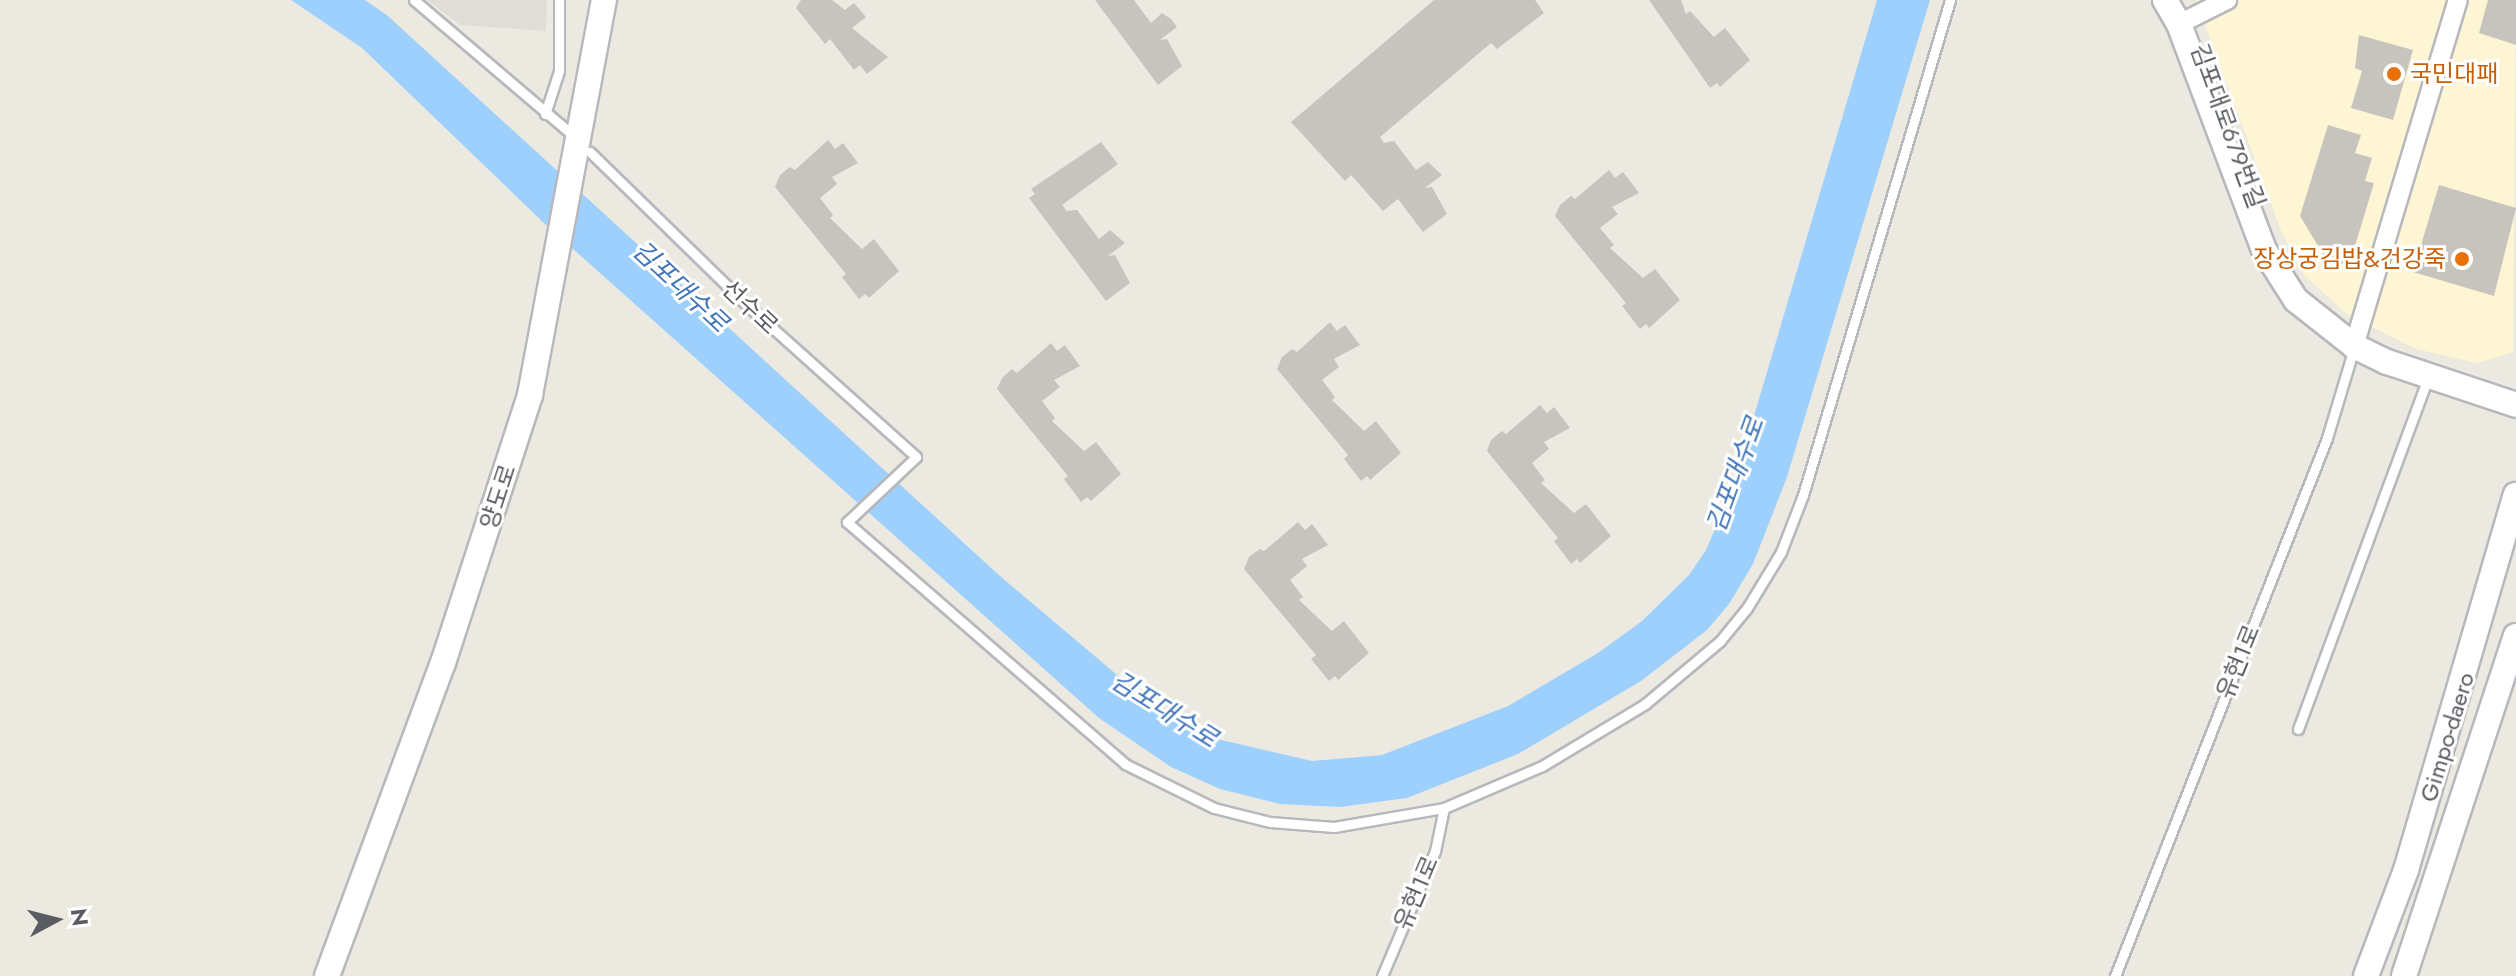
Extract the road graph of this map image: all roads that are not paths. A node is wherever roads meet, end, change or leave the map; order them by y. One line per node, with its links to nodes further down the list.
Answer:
1 (414, 0): 10 (lane, 선수로)
2 (559, 0): 10 (lane)
3 (604, 0): 11 (street, 양도로)
4 (617, 0): 11 (street, 양도로)
5 (1950, 0): 20 (lane)
6 (2165, 0): 9 (street, 김포대로679번길)
7 (2227, 0): 9 (street)
8 (2458, 0): 13 (street)
9 (2182, 14): 13 (street, 김포대로679번길)
10 (545, 114): 11 (lane, 선수로)
11 (582, 150): 12 (street, 양도로); 20 (lane, 선수로)
12 (564, 260): 21 (street, 양도로); 22 (street, 양도로)
13 (2356, 341): 14 (street, 김포대로679번길); 15 (street, 김포대로679번길); 24 (lane, 유현1로)
14 (2428, 377): 16 (street, 김포대로679번길); 19 (lane)
15 (2516, 398)
16 (2516, 405)
17 (2516, 495): 25 (street, Gimpo-daero)
18 (2516, 636): 26 (street, Gimpo-daero)
19 (2298, 729)
20 (1444, 808): 23 (lane, 유현1로)
21 (327, 976)
22 (339, 976)
23 (1382, 976)
24 (2115, 976)
25 (2366, 976)
26 (2404, 976)

